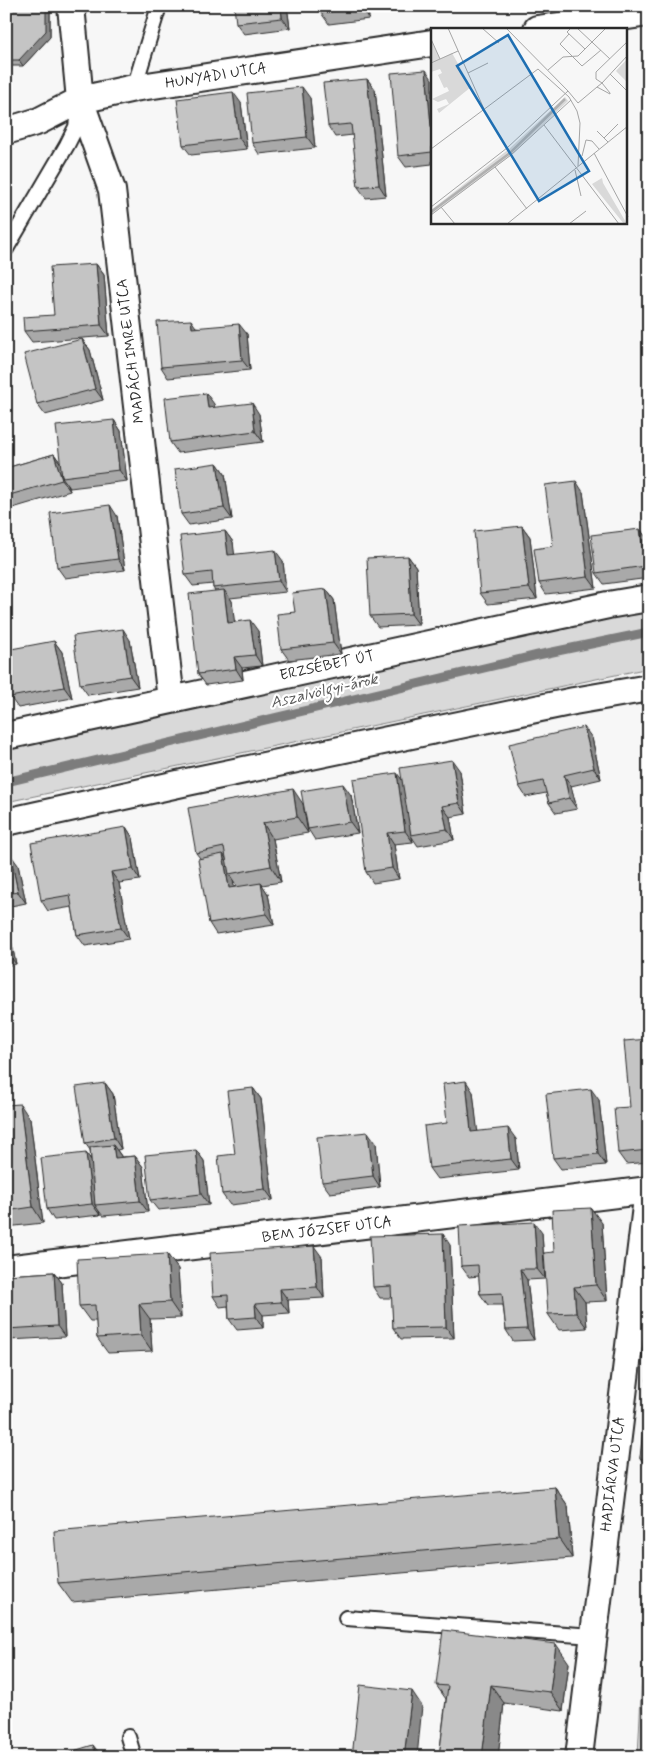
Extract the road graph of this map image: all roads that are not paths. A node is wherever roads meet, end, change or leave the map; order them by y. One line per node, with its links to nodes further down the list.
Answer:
1 (71, 6): 7 (street, MADÁCH IMRE UTCA)
2 (159, 6): 6 (lane)
3 (649, 13): 4 (street)
4 (544, 28)
5 (431, 44): 6 (street, HUNYADI UTCA)
6 (134, 88): 7 (street, HUNYADI UTCA)
7 (80, 100): 8 (street, HUNYADI UTCA); 9 (lane); 12 (street, MADÁCH IMRE UTCA)
8 (6, 130)
9 (6, 248)
10 (649, 598): 12 (street, ERZSÉBET ÚT)
11 (649, 688): 14 (street)
12 (171, 700): 13 (street, ERZSÉBET ÚT)
13 (6, 736)
14 (6, 822)
15 (648, 1190): 16 (street, BEM JÓZSEF UTCA); 18 (street, HADIÁRVA UTCA)
16 (6, 1269)
17 (346, 1618): 18 (lane)
18 (593, 1636): 21 (street, HADIÁRVA UTCA)
19 (128, 1736): 20 (lane)
20 (134, 1757)
21 (579, 1757)

